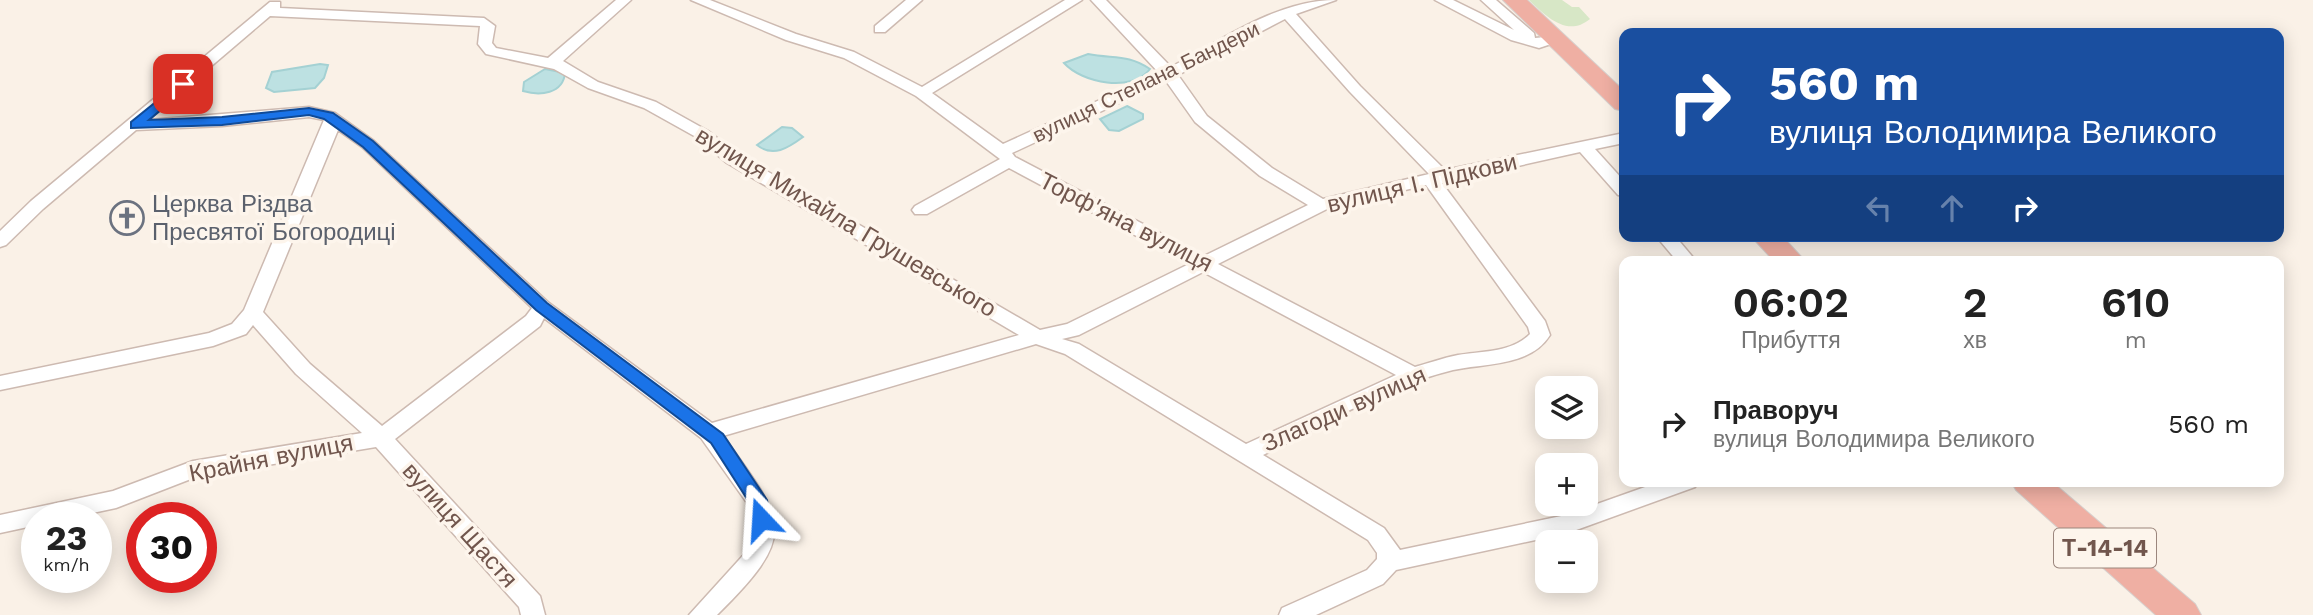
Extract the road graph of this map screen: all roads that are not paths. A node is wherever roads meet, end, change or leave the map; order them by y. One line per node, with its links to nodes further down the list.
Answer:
1 (282, 0): 12 (street)
2 (624, 0): 15 (street)
3 (698, 0): 17 (street, Торф'яна вулиця)
4 (915, 0): 13 (street)
5 (1075, 0): 17 (street)
6 (1098, 0): 16 (street)
7 (1329, 0): 11 (street, вулиця Степана Бандери)
8 (1442, 0): 14 (street)
9 (1488, 0): 14 (street)
10 (1514, 0): 14 (highway)
11 (1289, 6): 16 (street, вулиця Степана Бандери); 24 (street)
12 (266, 12): 15 (street, вулиця Михайла Грушевського); 20 (street)
13 (880, 29)
14 (1548, 42): 18 (highway)
15 (552, 64): 36 (street, вулиця Михайла Грушевського)
16 (1169, 74): 23 (street, вулиця Степана Бандери); 26 (street)
17 (922, 93): 23 (street, Торф'яна вулиця)
18 (1619, 100)
19 (334, 119): 20 (street); 34 (street); 35 (street)
20 (136, 125): 28 (street)
21 (1619, 139): 22 (street, вулиця І. Підкови)
22 (1583, 145): 24 (street, вулиця І. Підкови); 25 (street)
23 (1005, 156): 27 (street, вулиця Степана Бандери); 33 (street, Торф'яна вулиця)
24 (1437, 179): 26 (street, вулиця І. Підкови); 37 (street, Злагоди вулиця)
25 (1619, 185)
26 (1321, 205): 33 (street, вулиця І. Підкови)
27 (920, 210)
28 (0, 241)
29 (1670, 242): 31 (street)
30 (1771, 242): 32 (highway)
31 (1683, 256)
32 (1786, 256)
33 (1204, 262): 36 (street, вулиця І. Підкови); 37 (street, Торф'яна вулиця)
34 (542, 307): 39 (street); 40 (street)
35 (253, 313): 38 (street); 40 (street, вулиця Щастя)
36 (1037, 337): 39 (street, вулиця І. Підкови); 41 (street, вулиця Михайла Грушевського)
37 (1413, 375): 41 (street, Злагоди вулиця)
38 (0, 383)
39 (709, 432): 47 (street)
40 (381, 438): 44 (street, Крайня вулиця); 46 (street, вулиця Щастя)
41 (1245, 454): 45 (street, вулиця Михайла Грушевського)
42 (1670, 487): 45 (street)
43 (2035, 487): 49 (highway, Т-14-14)
44 (0, 524)
45 (1389, 562): 48 (street)
46 (533, 615)
47 (701, 615)
48 (1291, 615)
49 (2182, 615)

